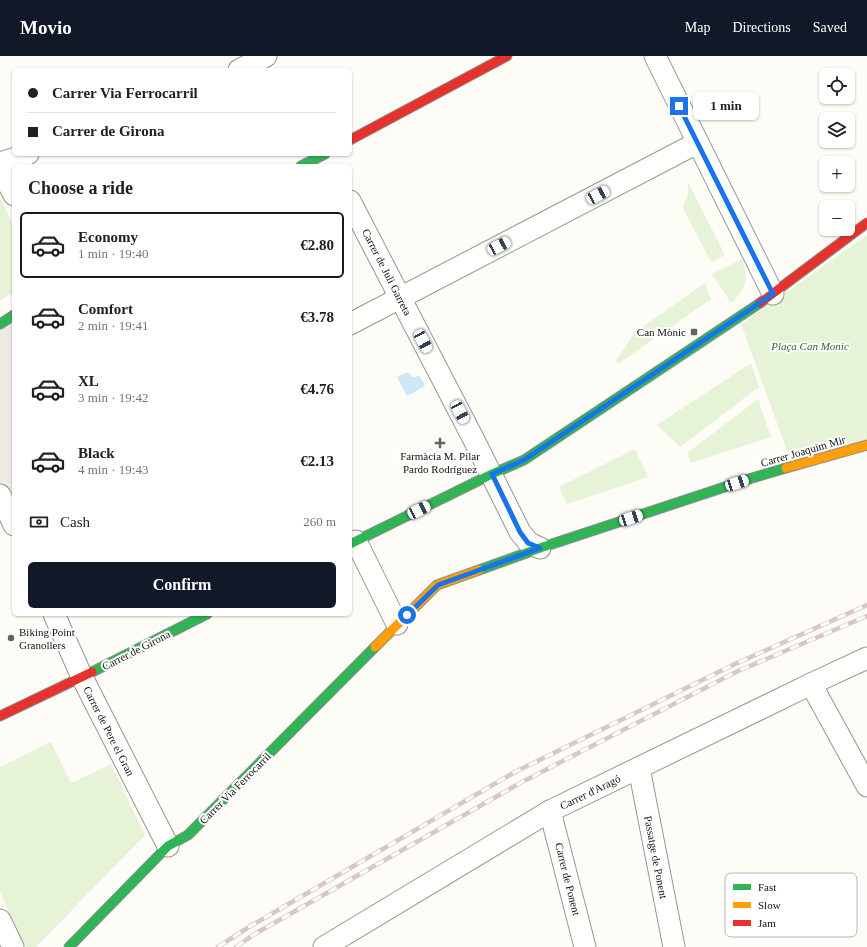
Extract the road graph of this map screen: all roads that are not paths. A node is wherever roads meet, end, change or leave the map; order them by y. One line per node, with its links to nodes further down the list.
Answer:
1 (266, 56): 4 (street)
2 (507, 56): 5 (street)
3 (655, 56): 6 (street)
4 (243, 68)
5 (352, 139)
6 (697, 143): 15 (street); 16 (street)
7 (22, 156): 9 (street)
8 (321, 156): 10 (street)
9 (0, 163)
10 (305, 164)
11 (0, 168): 12 (street)
12 (12, 191)
13 (352, 205): 16 (street, Carrer de Juli Garreta)
14 (867, 223): 15 (street)
15 (773, 294): 21 (street)
16 (400, 298): 18 (street); 21 (street, Carrer de Juli Garreta)
17 (12, 316): 19 (street)
18 (352, 323)
19 (0, 324)
20 (867, 445): 25 (street, Carrer Joaquim Mir)
21 (492, 474): 24 (street); 25 (street, Carrer de Juli Garreta)
22 (6, 498): 23 (street)
23 (12, 518)
24 (353, 542): 28 (street)
25 (540, 548): 28 (street, Carrer Via Ferrocarril)
26 (55, 616): 30 (street, Carrer de Pere el Gran)
27 (203, 616): 30 (street, Carrer de Girona)
28 (397, 624): 36 (street, Carrer Via Ferrocarril)
29 (867, 658): 31 (street, Carrer d'Aragó)
30 (82, 677): 32 (street, Carrer de Girona); 36 (street, Carrer de Pere el Gran)
31 (811, 684): 33 (street, Carrer d'Aragó); 34 (street)
32 (0, 716)
33 (639, 768): 35 (street, Carrer d'Aragó); 42 (street, Passatge de Ponent)
34 (867, 786)
35 (550, 811): 40 (street, Carrer d'Aragó); 41 (street, Carrer de Ponent)
36 (168, 846): 39 (street, Carrer Via Ferrocarril)
37 (0, 920): 38 (street)
38 (13, 947)
39 (69, 947)
40 (324, 947)
41 (585, 947)
42 (674, 947)

